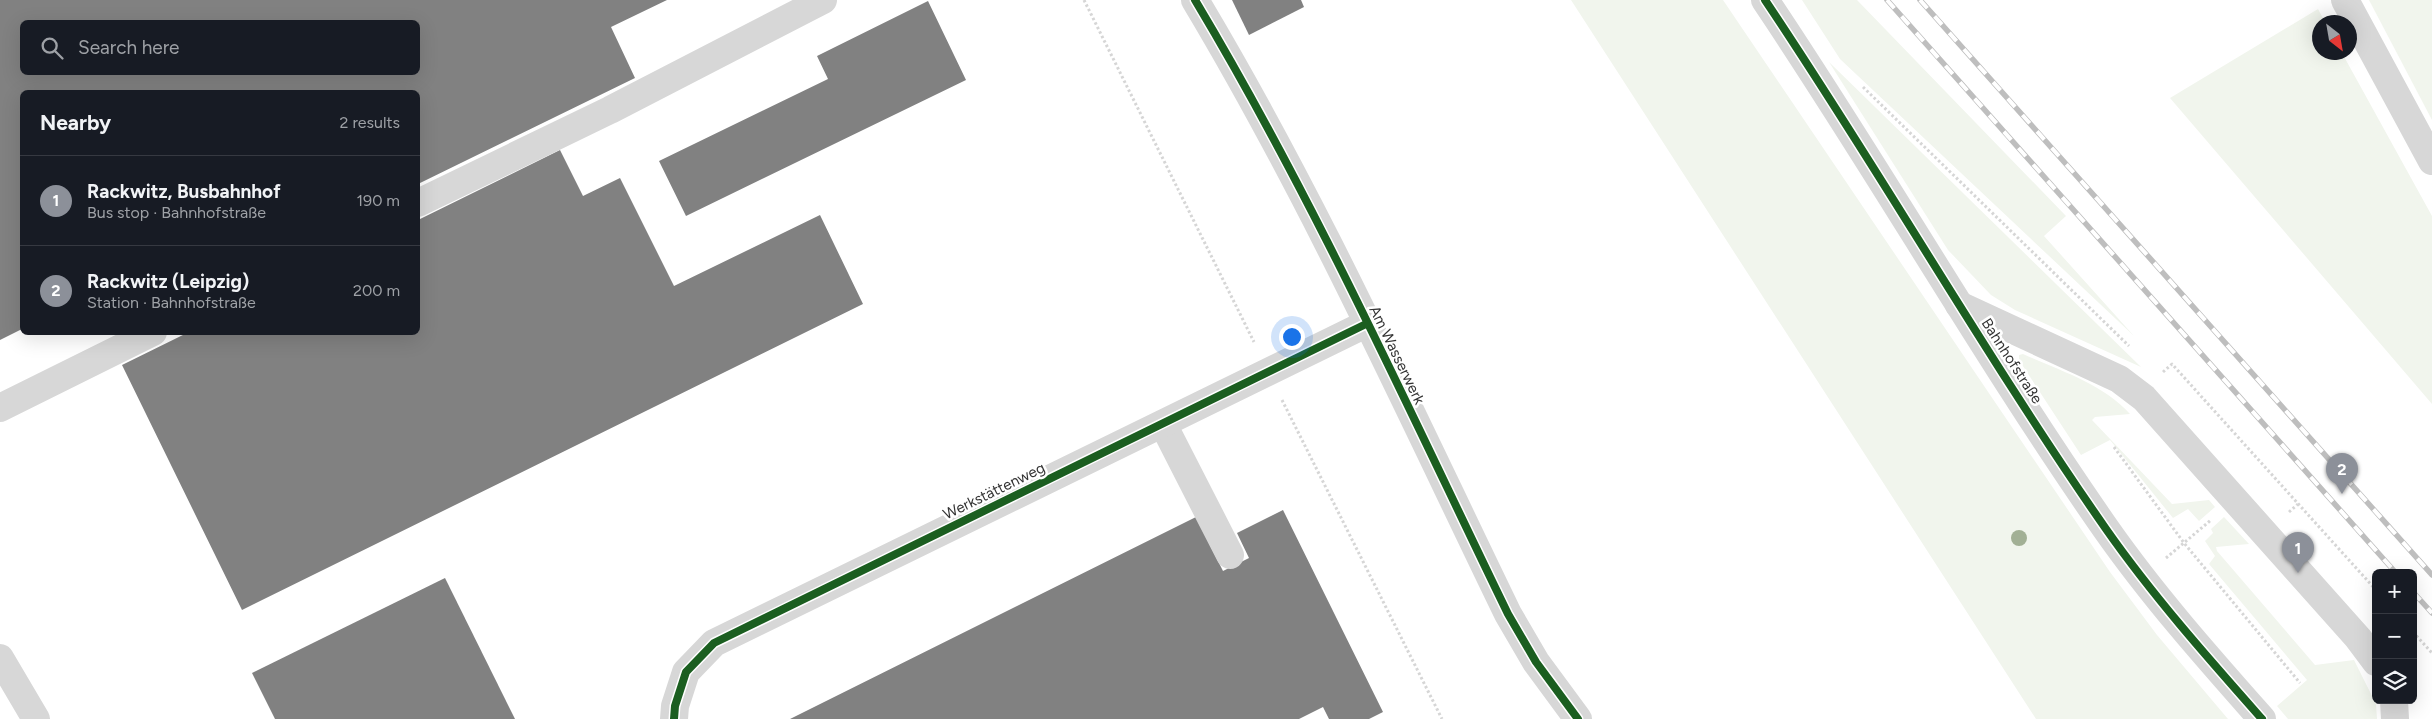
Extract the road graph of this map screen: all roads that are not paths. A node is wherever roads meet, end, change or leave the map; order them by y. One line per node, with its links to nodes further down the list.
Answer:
1 (823, 0): 6 (street)
2 (1195, 0): 8 (street, Am Wasserwerk)
3 (1765, 0): 7 (street, Bahnhofstraße)
4 (2345, 0): 5 (street)
5 (2432, 162)
6 (420, 202)
7 (1959, 305): 14 (street); 19 (street, Bahnhofstraße)
8 (1366, 324): 11 (street, Werkstättenweg); 18 (street, Am Wasserwerk)
9 (147, 335): 10 (street)
10 (0, 408)
11 (1163, 424): 12 (street); 17 (street, Werkstättenweg)
12 (1230, 555)
13 (0, 658): 16 (street)
14 (2374, 659)
15 (2394, 704): 20 (street)
16 (36, 719)
17 (674, 719)
18 (1578, 719)
19 (2262, 719)
20 (2395, 719)

